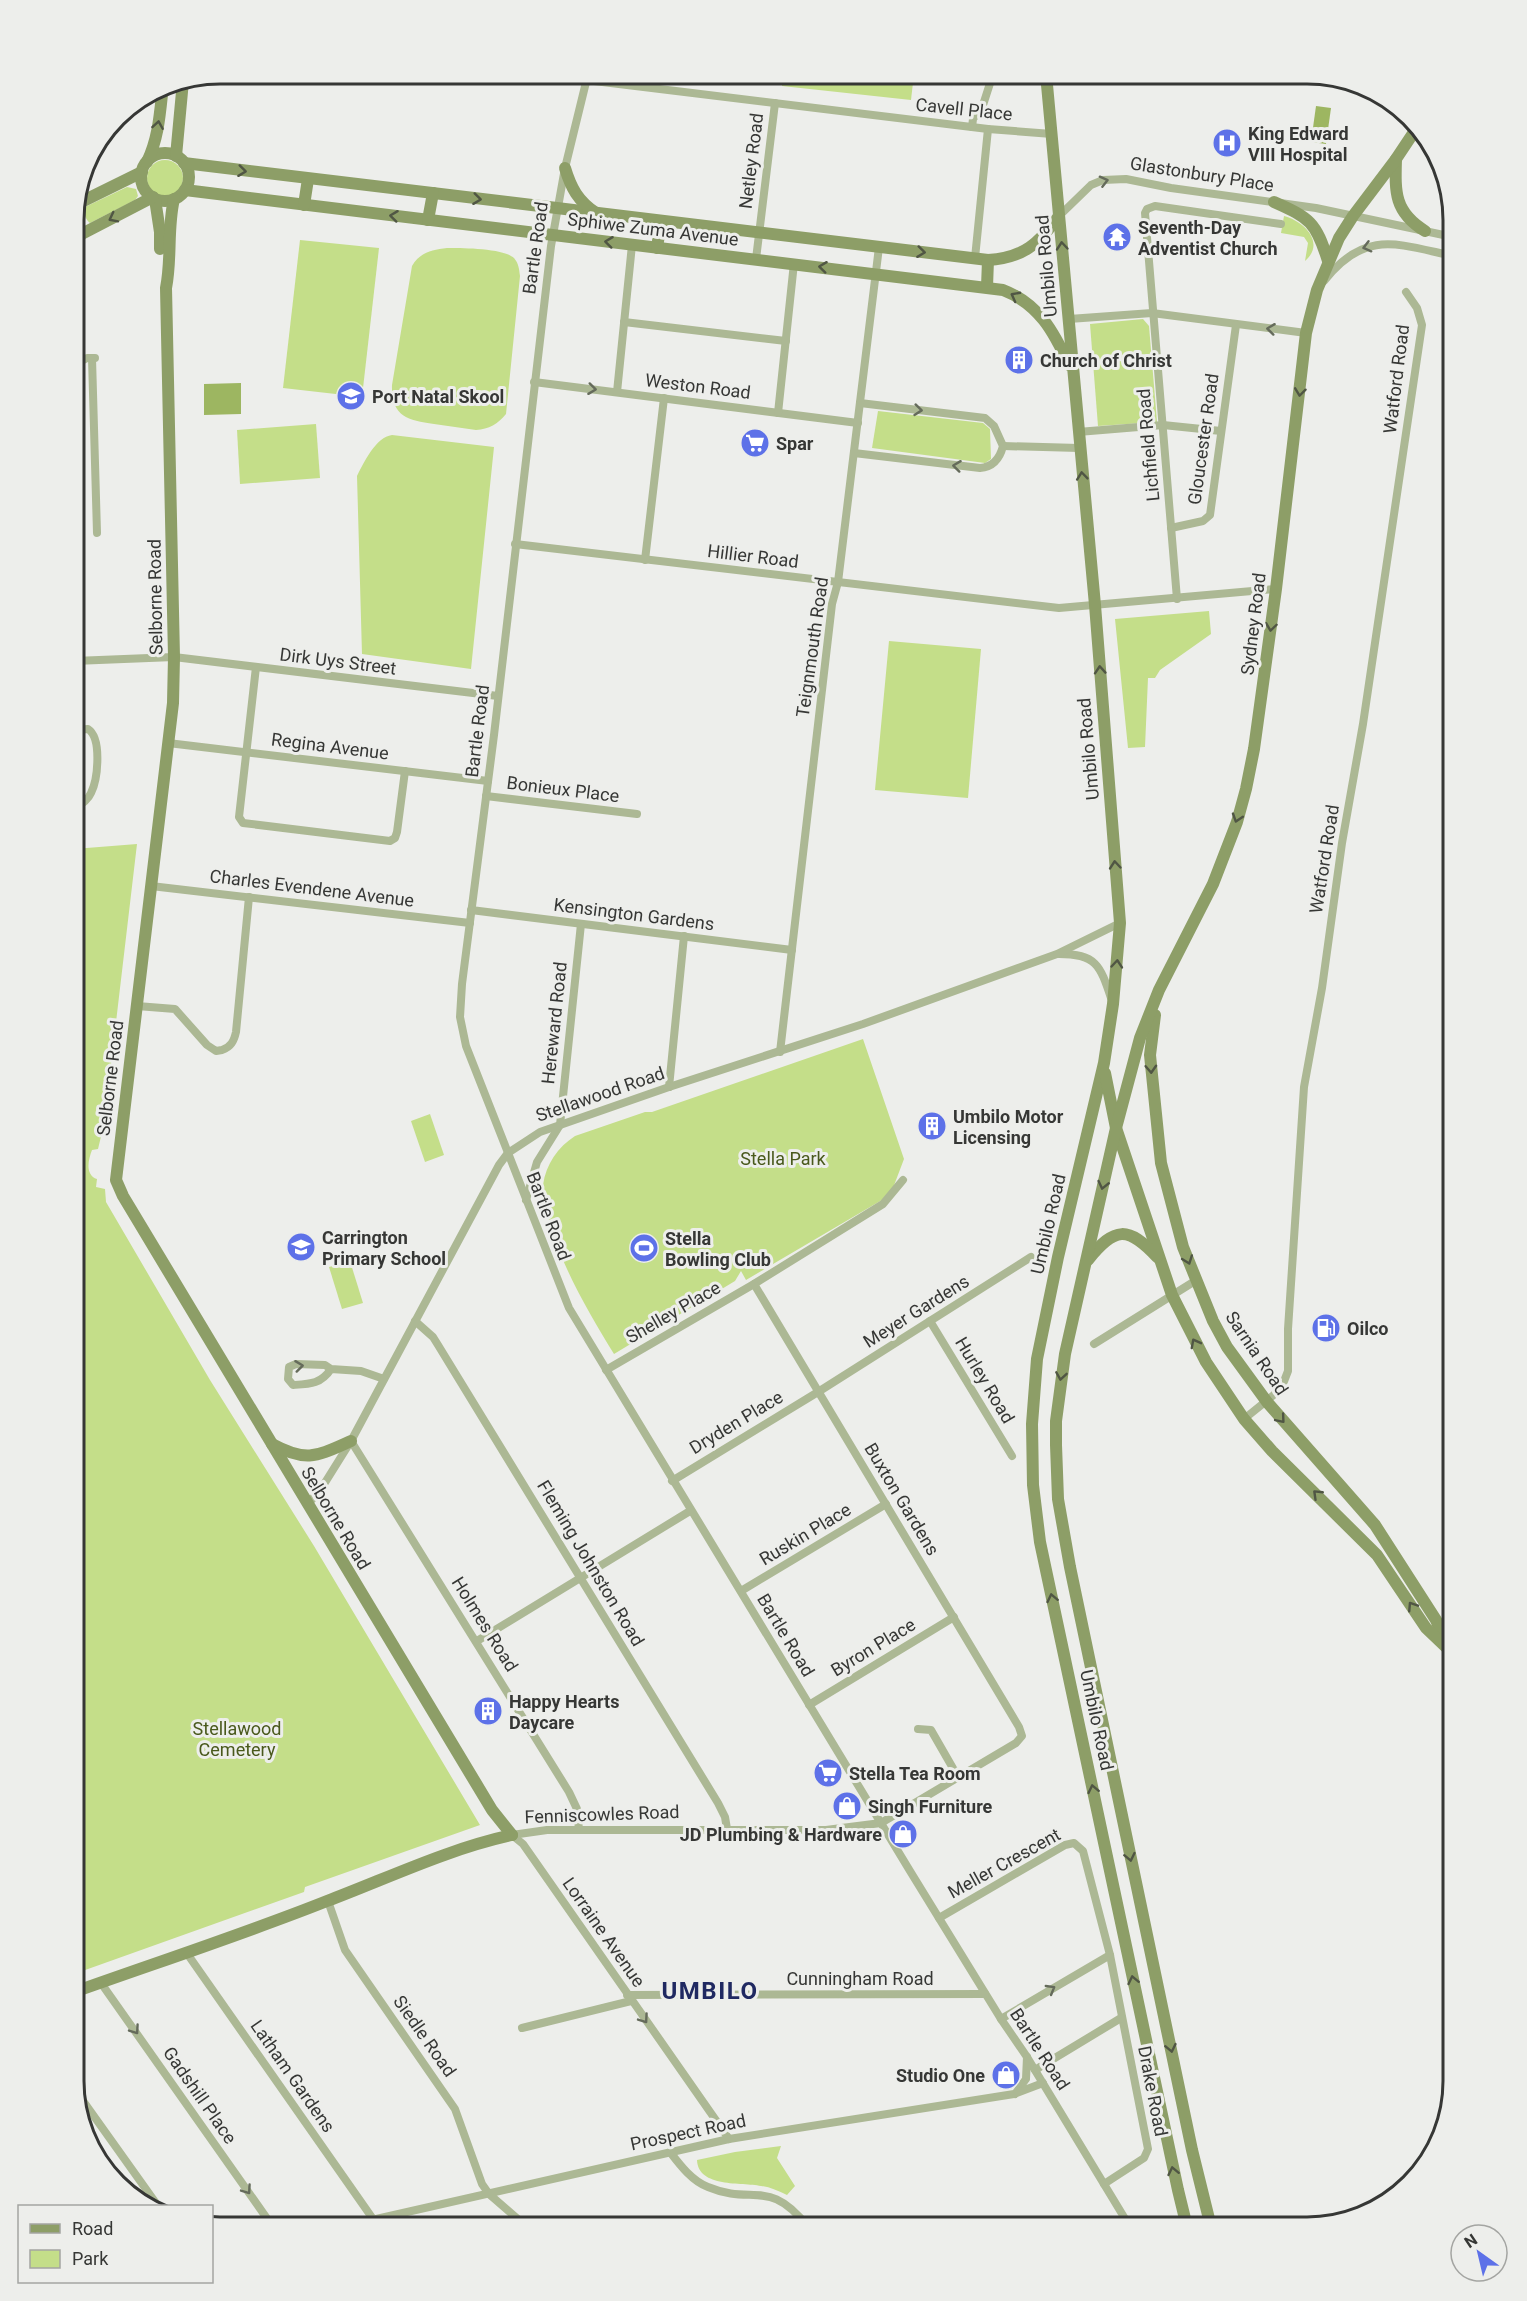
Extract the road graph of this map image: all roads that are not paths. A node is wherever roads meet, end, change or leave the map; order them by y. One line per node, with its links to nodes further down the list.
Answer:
1 (585, 84): 15 (street, Bartle Road)
2 (638, 84): 7 (street, Cavell Place)
3 (990, 84): 8 (street)
4 (1047, 84): 10 (main road, Umbilo Road)
5 (183, 89): 12 (main road)
6 (162, 97): 14 (main road, one-way to 6)
7 (775, 103): 8 (street, Cavell Place); 32 (street, Netley Road)
8 (972, 127): 9 (street, Cavell Place)
9 (988, 129): 10 (street, Cavell Place); 40 (street)
10 (1052, 134): 26 (main road, Umbilo Road)
11 (1412, 134): 13 (main road, Sydney Road)
12 (180, 159): 14 (main road); 16 (main road, Sphiwe Zuma Avenue, one-way to 16); 17 (main road)
13 (1396, 159): 27 (main road, Sydney Road); 31 (main road)
14 (144, 168): 19 (main road); 20 (main road)
15 (565, 168): 24 (street, Bartle Road); 25 (main road)
16 (308, 179): 18 (main road, Sphiwe Zuma Avenue); 23 (main road)
17 (185, 190): 21 (main road); 23 (main road, Sphiwe Zuma Avenue)
18 (433, 194): 24 (main road, Sphiwe Zuma Avenue, one-way to 24); 28 (main road)
19 (154, 198): 21 (main road); 33 (main road, one-way to 33); 47 (main road, Selborne Road)
20 (86, 199)
21 (174, 199): 47 (main road, Selborne Road)
22 (1274, 202): 26 (street, Glastonbury Place, one-way to 22); 27 (street, Glastonbury Place); 43 (main road)
23 (304, 205): 28 (main road, Sphiwe Zuma Avenue, one-way to 23)
24 (556, 208): 25 (main road, Sphiwe Zuma Avenue); 35 (street, Bartle Road)
25 (597, 214): 29 (main road, Sphiwe Zuma Avenue)
26 (1059, 216): 42 (main road, Sphiwe Zuma Avenue); 51 (main road, Umbilo Road, one-way to 26)
27 (1353, 216): 31 (street, Glastonbury Place); 43 (main road, Sydney Road)
28 (428, 220): 35 (main road, Sphiwe Zuma Avenue)
29 (661, 221): 32 (main road, Sphiwe Zuma Avenue); 38 (main road)
30 (1281, 224): 50 (street, Lichfield Road)
31 (1425, 231): 34 (street, Glastonbury Place)
32 (759, 232): 37 (main road, Sphiwe Zuma Avenue); 41 (street, Netley Road)
33 (84, 233)
34 (1443, 235)
35 (552, 236): 36 (main road, Sphiwe Zuma Avenue, one-way to 35); 58 (street, Bartle Road)
36 (632, 245): 38 (main road, Sphiwe Zuma Avenue); 52 (street)
37 (879, 247): 40 (main road, Sphiwe Zuma Avenue, one-way to 40); 45 (street, Teignmouth Road)
38 (657, 248): 41 (main road, Sphiwe Zuma Avenue)
39 (1443, 254): 48 (street, one-way to 48)
40 (975, 258): 42 (main road, Sphiwe Zuma Avenue)
41 (756, 259): 44 (main road, Sphiwe Zuma Avenue)
42 (988, 260): 46 (main road)
43 (1328, 261): 48 (main road, Sydney Road)
44 (794, 263): 45 (main road, Sphiwe Zuma Avenue, one-way to 44); 55 (street)
45 (877, 274): 46 (main road, Sphiwe Zuma Avenue); 61 (street, Teignmouth Road)
46 (987, 286): 57 (main road, Sphiwe Zuma Avenue, one-way to 46)
47 (166, 288): 78 (main road, Selborne Road)
48 (1317, 290): 54 (main road, Sydney Road)
49 (1406, 292): 123 (street, Watford Road)
50 (1152, 313): 51 (street); 53 (street); 64 (street, Lichfield Road)
51 (1069, 319): 57 (main road, Umbilo Road)
52 (624, 322): 55 (street); 59 (street)
53 (1236, 325): 54 (street, one-way to 53); 65 (street, Gloucester Road)
54 (1306, 333): 75 (main road, Sydney Road, one-way to 75)
55 (786, 341): 62 (street)
56 (84, 362): 71 (street)
57 (1073, 375): 66 (main road, Umbilo Road)
58 (534, 382): 59 (street, Weston Road, one-way to 59); 72 (street, Bartle Road)
59 (616, 392): 60 (street, Weston Road)
60 (664, 398): 62 (street, Weston Road); 73 (street)
61 (860, 403): 63 (street, Teignmouth Road); 67 (street, one-way to 67)
62 (778, 413): 63 (street, Weston Road)
63 (858, 423): 69 (street, Teignmouth Road)
64 (1163, 425): 65 (street); 66 (street); 70 (street, Lichfield Road)
65 (1221, 431): 70 (street, Gloucester Road)
66 (1078, 432): 68 (main road, Umbilo Road)
67 (1004, 446): 68 (street); 69 (street, one-way to 69)
68 (1079, 448): 77 (main road, Umbilo Road, one-way to 68)
69 (854, 453): 74 (street, Teignmouth Road)
70 (1171, 528): 76 (street, Lichfield Road)
71 (97, 533)
72 (515, 544): 73 (street, Hillier Road); 81 (street, Bartle Road)
73 (645, 560): 74 (street, Hillier Road)
74 (838, 582): 77 (street, Hillier Road); 97 (street, Teignmouth Road)
75 (1276, 589): 76 (street, Hillier Road); 99 (main road, Sydney Road, one-way to 99)
76 (1177, 599): 77 (street, Hillier Road)
77 (1095, 605): 94 (main road, Umbilo Road, one-way to 77)
78 (174, 657): 79 (street, Dirk Uys Street); 80 (street, Dirk Uys Street); 83 (main road, Selborne Road)
79 (84, 661)
80 (256, 667): 81 (street, Dirk Uys Street); 84 (street)
81 (498, 696): 86 (street, Bartle Road)
82 (84, 729): 88 (street)
83 (168, 743): 84 (street, Regina Avenue); 90 (main road, Selborne Road)
84 (247, 753): 85 (street, Regina Avenue); 85 (street)
85 (405, 771): 86 (street, Regina Avenue)
86 (488, 781): 87 (street, Bartle Road)
87 (486, 796): 89 (street, Bonieux Place); 92 (street, Bartle Road)
88 (84, 802)
89 (637, 814)
90 (151, 886): 91 (street, Charles Evendene Avenue); 101 (main road, Selborne Road)
91 (249, 897): 93 (street, Charles Evendene Avenue); 101 (street)
92 (471, 910): 93 (street, Bartle Road); 95 (street, Kensington Gardens)
93 (470, 923): 107 (street, Bartle Road)
94 (1120, 923): 98 (street, Stellawood Road); 100 (main road, Umbilo Road, one-way to 94)
95 (581, 924): 96 (street, Kensington Gardens); 105 (street, Hereward Road)
96 (684, 936): 97 (street, Kensington Gardens); 104 (street)
97 (792, 950): 102 (street, Teignmouth Road)
98 (1057, 954): 100 (street, Stellawood Road); 102 (street, Stellawood Road)
99 (1159, 990): 106 (main road, Sydney Road); 113 (main road, Sarnia Road, one-way to 113)
100 (1113, 1004): 103 (main road, Umbilo Road)
101 (137, 1006): 126 (main road, Selborne Road)
102 (780, 1052): 104 (street, Stellawood Road)
103 (1104, 1063): 106 (main road, Sarnia Road); 173 (main road, Umbilo Road, one-way to 103)
104 (669, 1087): 105 (street, Stellawood Road)
105 (560, 1125): 107 (street, Stellawood Road); 109 (street)
106 (1116, 1128): 111 (main road, Sarnia Road); 112 (main road, Umbilo Road, one-way to 112)
107 (508, 1153): 109 (street, Bartle Road); 116 (street, Stellawood Road)
108 (903, 1180): 114 (street, Shelley Place)
109 (526, 1201): 120 (street, Bartle Road)
110 (1031, 1257): 117 (street, Meyer Gardens)
111 (1160, 1260): 112 (main road); 115 (main road, Sarnia Road)
112 (1085, 1263): 174 (main road, Umbilo Road, one-way to 174)
113 (1195, 1281): 115 (street); 123 (main road, Sarnia Road)
114 (754, 1284): 120 (street, Shelley Place); 122 (street, Buxton Gardens)
115 (1172, 1295): 118 (street); 124 (main road, Sarnia Road, one-way to 115)
116 (415, 1321): 121 (street, Stellawood Road); 132 (street, Fleming Johnston Road)
117 (930, 1322): 122 (street, Meyer Gardens); 127 (street, Hurley Road)
118 (1094, 1344)
119 (331, 1369): 119 (street, one-way to 119); 121 (street)
120 (606, 1370): 128 (street, Bartle Road)
121 (384, 1379): 125 (street, Stellawood Road)
122 (818, 1392): 128 (street, Dryden Place); 129 (street, Buxton Gardens)
123 (1267, 1402): 124 (street, Watford Road); 135 (main road, Sarnia Road, one-way to 135)
124 (1244, 1419): 137 (main road, Sarnia Road, one-way to 124)
125 (351, 1440): 126 (main road); 130 (street, Stellawood Road); 136 (street, Holmes Road)
126 (271, 1443): 130 (main road, Selborne Road)
127 (1011, 1456)
128 (672, 1481): 131 (street, Bartle Road)
129 (886, 1504): 133 (street, Ruskin Place); 134 (street, Buxton Gardens)
130 (307, 1505): 145 (main road, Selborne Road)
131 (690, 1511): 132 (street); 133 (street, Bartle Road)
132 (580, 1578): 136 (street); 143 (street, Fleming Johnston Road)
133 (741, 1591): 138 (street, Bartle Road)
134 (954, 1617): 138 (street, Byron Place); 140 (street, Buxton Gardens)
135 (1443, 1636)
136 (477, 1641): 144 (street, Holmes Road)
137 (1443, 1646)
138 (809, 1705): 142 (street, Bartle Road)
139 (918, 1729): 141 (street)
140 (1022, 1732): 141 (street, Fenniscowles Road)
141 (958, 1777): 142 (street, Fenniscowles Road)
142 (881, 1822): 143 (street, Fenniscowles Road); 147 (street, Bartle Road)
143 (727, 1829): 144 (street, Fenniscowles Road)
144 (579, 1830): 145 (street, Fenniscowles Road)
145 (512, 1835): 146 (main road, Fenniscowles Road); 153 (street, Lorraine Avenue)
146 (328, 1901): 148 (main road, Fenniscowles Road); 165 (street, Siedle Road)
147 (939, 1918): 149 (street, Meller Crescent); 152 (street, Bartle Road)
148 (186, 1952): 150 (main road, Fenniscowles Road); 168 (street, Latham Gardens)
149 (1110, 1955): 154 (street); 155 (street, one-way to 149)
150 (101, 1983): 151 (main road, Fenniscowles Road); 167 (street, Gadshill Place, one-way to 167)
151 (84, 1989)
152 (985, 1994): 153 (street, Cunningham Road); 155 (street, Bartle Road)
153 (629, 1998): 156 (street, Cunningham Road); 162 (street, Lorraine Avenue, one-way to 162)
154 (1122, 2018): 158 (street); 164 (street, Drake Road)
155 (1001, 2019): 157 (street, Bartle Road)
156 (522, 2028)
157 (1027, 2057): 158 (street, Bartle Road); 160 (street)
158 (1035, 2070): 159 (street, Bartle Road)
159 (1043, 2083): 160 (street, Prospect Road); 164 (street, Bartle Road)
160 (1014, 2094): 162 (street, Prospect Road)
161 (87, 2106): 166 (street)
162 (729, 2139): 163 (street, Prospect Road)
163 (670, 2152): 165 (street, Prospect Road); 171 (street)
164 (1104, 2184): 172 (street, Bartle Road)
165 (489, 2194): 169 (street, Prospect Road); 170 (street)
166 (153, 2199)
167 (266, 2217)
168 (373, 2217)
169 (383, 2217)
170 (515, 2217)
171 (799, 2217)
172 (1124, 2217)
173 (1184, 2217)
174 (1208, 2217)

